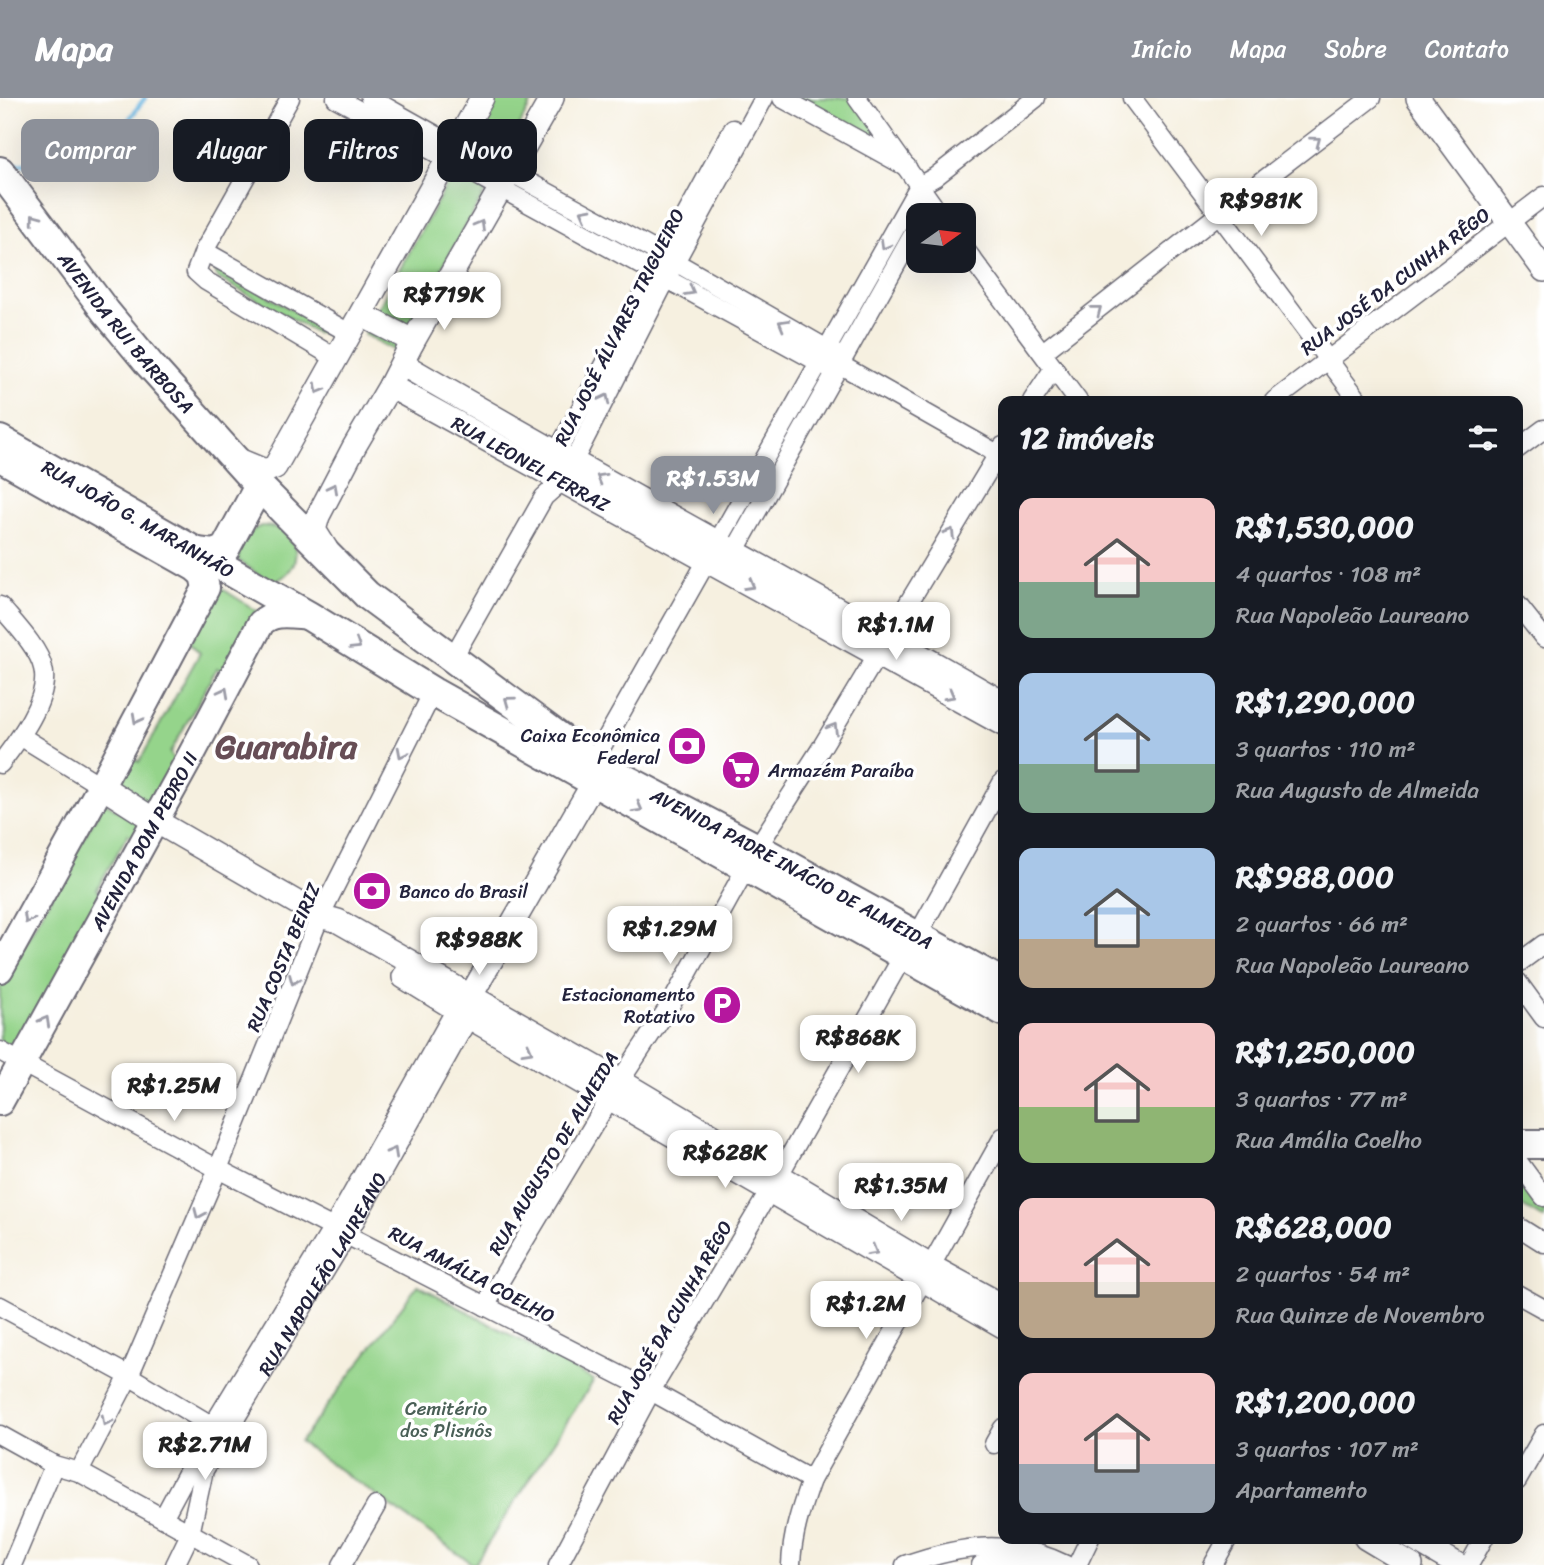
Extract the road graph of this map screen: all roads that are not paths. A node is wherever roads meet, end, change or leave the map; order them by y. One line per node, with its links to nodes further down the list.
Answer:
1 (290, 98): 30 (street)
2 (336, 98): 17 (street)
3 (370, 98): 16 (street)
4 (482, 98): 14 (street)
5 (552, 98): 15 (street)
6 (750, 98): 31 (street, RUA JOSÉ ÁLVARES TRIGUEIRO)
7 (764, 98): 31 (street, RUA JOSÉ ÁLVARES TRIGUEIRO)
8 (782, 98): 18 (street)
9 (857, 98): 18 (street)
10 (1036, 98): 21 (street, RUA NAPOLEÃO LAUREANO)
11 (1132, 98): 27 (street)
12 (1371, 98): 27 (street, one-way to 12)
13 (1418, 98): 28 (street)
14 (470, 119)
15 (537, 125)
16 (437, 142)
17 (437, 145)
18 (908, 167): 21 (street)
19 (3, 176): 55 (main road, AVENIDA RUI BARBOSA, one-way to 19)
20 (437, 179): 35 (street)
21 (927, 181): 26 (street); 38 (street, RUA NAPOLEÃO LAUREANO, one-way to 38)
22 (505, 182): 36 (street, one-way to 22)
23 (509, 182): 34 (street)
24 (510, 182): 31 (street, one-way to 24)
25 (1544, 197): 28 (street, RUA JOSÉ DA CUNHA RÊGO)
26 (930, 203)
27 (1219, 214): 37 (street, one-way to 27); 40 (street)
28 (1509, 221): 33 (street); 40 (street, RUA JOSÉ DA CUNHA RÊGO)
29 (906, 247): 42 (street, RUA NAPOLEÃO LAUREANO)
30 (204, 251): 35 (street); 39 (street)
31 (669, 258): 34 (street, RUA JOSÉ ÁLVARES TRIGUEIRO); 38 (street, one-way to 31)
32 (976, 264): 37 (street)
33 (1544, 270)
34 (661, 275): 38 (street, one-way to 38); 56 (street, RUA JOSÉ ÁLVARES TRIGUEIRO)
35 (356, 324): 36 (street); 39 (street)
36 (412, 343): 41 (street)
37 (1044, 352): 43 (street)
38 (822, 355): 42 (street); 59 (street, RUA NAPOLEÃO LAUREANO)
39 (337, 359): 55 (street, one-way to 55)
40 (1327, 359): 47 (street, RUA JOSÉ DA CUNHA RÊGO); 48 (street)
41 (402, 364): 44 (street); 56 (street, RUA LEONEL FERRAZ)
42 (839, 364): 52 (street); 59 (street, RUA NAPOLEÃO LAUREANO)
43 (1054, 368): 45 (street); 46 (street)
44 (390, 386): 56 (street, RUA LEONEL FERRAZ); 60 (street, one-way to 44)
45 (1035, 396)
46 (1074, 396)
47 (1280, 396)
48 (1355, 396)
49 (1544, 429): 51 (street)
50 (0, 440): 58 (main road, RUA JOÃO G. MARANHÃO)
51 (1523, 445)
52 (998, 450)
53 (998, 457): 66 (street, RUA AUGUSTO DE ALMEIDA, one-way to 53)
54 (0, 458): 74 (main road, RUA JOÃO G. MARANHÃO, one-way to 74)
55 (235, 458): 57 (main road, AVENIDA RUI BARBOSA)
56 (559, 467): 59 (street, RUA LEONEL FERRAZ); 67 (street, RUA JOSÉ ÁLVARES TRIGUEIRO)
57 (259, 486): 58 (main road); 60 (main road, AVENIDA PADRE INÁCIO DE ALMEIDA)
58 (197, 552): 61 (main road, RUA JOÃO G. MARANHÃO)
59 (720, 557): 66 (street, RUA LEONEL FERRAZ); 73 (street, RUA NAPOLEÃO LAUREANO)
60 (340, 568): 67 (main road, AVENIDA PADRE INÁCIO DE ALMEIDA)
61 (276, 597): 64 (main road, AVENIDA PADRE INÁCIO DE ALMEIDA)
62 (0, 606): 71 (street)
63 (1523, 612): 65 (street)
64 (309, 616): 68 (main road, AVENIDA PADRE INÁCIO DE ALMEIDA, one-way to 68); 76 (main road, AVENIDA DOM PEDRO II, one-way to 64)
65 (1544, 638)
66 (883, 646): 69 (street, RUA LEONEL FERRAZ); 70 (street, RUA LEONEL FERRAZ, one-way to 70); 77 (street, RUA AUGUSTO DE ALMEIDA, one-way to 66)
67 (452, 659): 68 (main road); 73 (main road, AVENIDA PADRE INÁCIO DE ALMEIDA, one-way to 67)
68 (433, 692): 73 (main road, AVENIDA PADRE INÁCIO DE ALMEIDA); 78 (street, RUA COSTA BEIRIZ, one-way to 78)
69 (998, 700)
70 (998, 721)
71 (22, 737): 72 (street); 74 (street)
72 (0, 764)
73 (593, 772): 77 (main road, AVENIDA PADRE INÁCIO DE ALMEIDA); 85 (street, RUA NAPOLEÃO LAUREANO)
74 (101, 786): 76 (street); 82 (main road, one-way to 82)
75 (998, 790): 80 (street, RUA JOSÉ DA CUNHA RÊGO)
76 (154, 820): 78 (street); 88 (main road, AVENIDA DOM PEDRO II, one-way to 76)
77 (752, 857): 80 (main road, AVENIDA PADRE INÁCIO DE ALMEIDA); 89 (street, RUA AUGUSTO DE ALMEIDA)
78 (320, 916): 85 (street); 94 (street, RUA COSTA BEIRIZ, one-way to 94)
79 (1544, 944): 81 (street)
80 (910, 946): 83 (main road, AVENIDA PADRE INÁCIO DE ALMEIDA); 86 (main road, AVENIDA PADRE INÁCIO DE ALMEIDA); 96 (street, RUA JOSÉ DA CUNHA RÊGO)
81 (1523, 960)
82 (0, 969)
83 (998, 981)
84 (1523, 996): 87 (street)
85 (465, 1008): 89 (street); 98 (street, RUA NAPOLEÃO LAUREANO)
86 (998, 1008)
87 (1544, 1018)
88 (11, 1057): 90 (main road, AVENIDA DOM PEDRO II); 94 (street, RUA AMÁLIA COELHO)
89 (616, 1090): 96 (street); 104 (street, RUA AUGUSTO DE ALMEIDA)
90 (0, 1102)
91 (1523, 1144): 92 (main road)
92 (1544, 1144)
93 (998, 1146): 101 (street)
94 (218, 1168): 98 (street, RUA AMÁLIA COELHO); 108 (street, RUA COSTA BEIRIZ, one-way to 108)
95 (1523, 1168): 97 (street)
96 (774, 1183): 101 (street); 109 (street, RUA JOSÉ DA CUNHA RÊGO)
97 (1544, 1196)
98 (341, 1230): 104 (street, RUA AMÁLIA COELHO); 110 (street, RUA NAPOLEÃO LAUREANO)
99 (1523, 1230): 100 (street)
100 (1544, 1243)
101 (926, 1273): 103 (street); 107 (street); 118 (street)
102 (1523, 1298): 106 (street)
103 (998, 1304)
104 (485, 1306): 109 (street, RUA AMÁLIA COELHO)
105 (0, 1307): 108 (street)
106 (1544, 1310)
107 (998, 1323)
108 (129, 1376): 110 (street); 117 (street, RUA COSTA BEIRIZ, one-way to 117)
109 (651, 1391): 118 (street, RUA AMÁLIA COELHO); 132 (street, RUA JOSÉ DA CUNHA RÊGO)
110 (220, 1431): 120 (street, RUA NAPOLEÃO LAUREANO); 121 (street, RUA NAPOLEÃO LAUREANO)
111 (1544, 1434): 116 (street)
112 (0, 1435): 115 (street)
113 (998, 1436): 114 (street)
114 (994, 1444)
115 (54, 1465): 117 (street); 128 (street)
116 (1523, 1471)
117 (79, 1472): 120 (street)
118 (811, 1480): 133 (street)
119 (376, 1506): 131 (street)
120 (163, 1518): 121 (street)
121 (190, 1534): 129 (street, RUA NAPOLEÃO LAUREANO); 130 (street)
122 (1087, 1544): 137 (street)
123 (1225, 1544): 138 (street)
124 (1376, 1544): 139 (street)
125 (1422, 1544): 140 (street)
126 (1481, 1544): 141 (street)
127 (1041, 1560): 134 (street); 135 (street); 136 (street)
128 (12, 1565)
129 (175, 1565)
130 (248, 1565)
131 (342, 1565)
132 (558, 1565)
133 (791, 1565)
134 (905, 1565)
135 (981, 1565)
136 (1066, 1565)
137 (1077, 1565)
138 (1213, 1565)
139 (1411, 1565)
140 (1458, 1565)
141 (1469, 1565)

